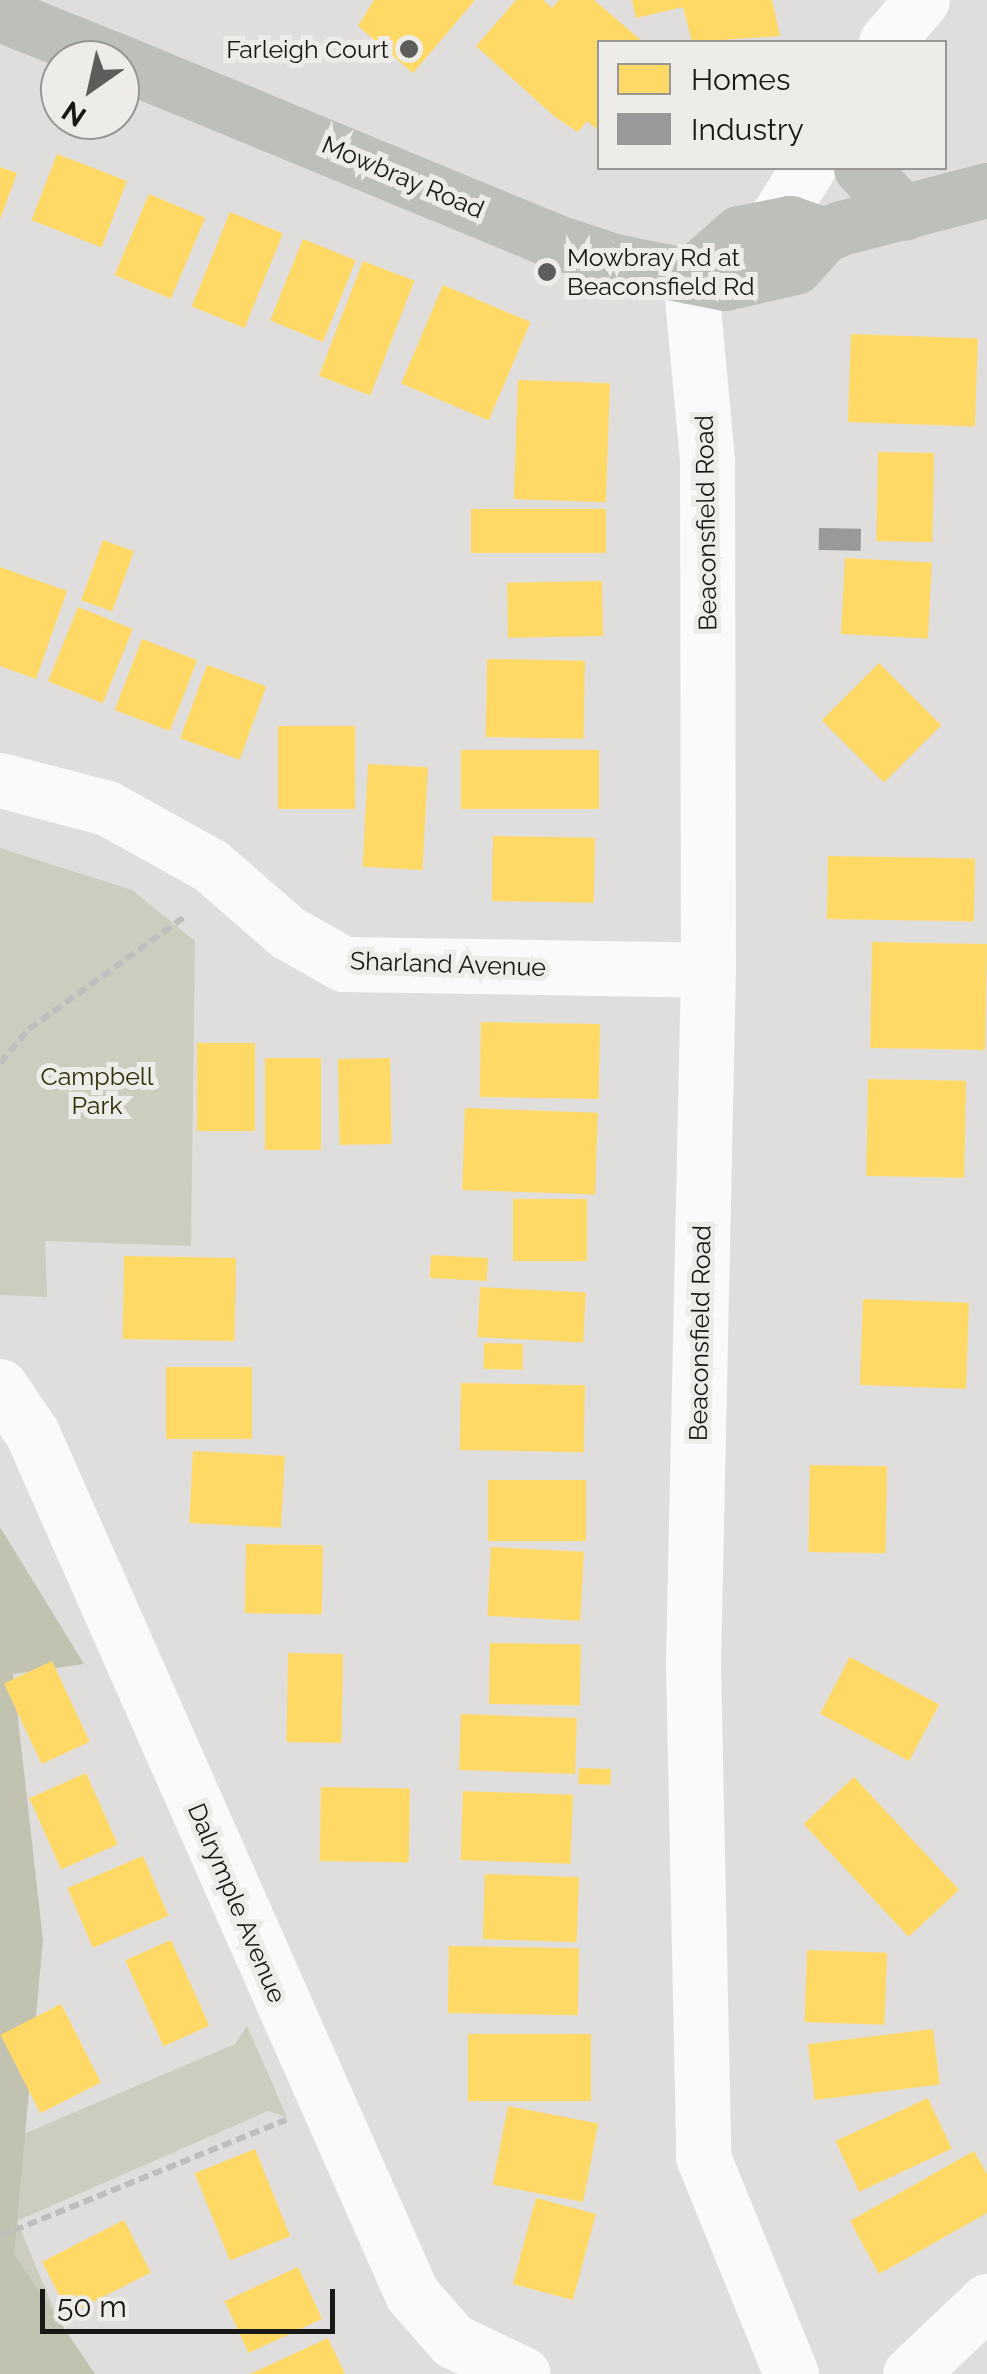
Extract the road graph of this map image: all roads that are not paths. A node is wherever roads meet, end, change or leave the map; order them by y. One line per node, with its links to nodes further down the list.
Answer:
1 (922, 0): 4 (street)
2 (0, 14): 3 (main road, Mowbray Road)
3 (65, 40)
4 (888, 40)
5 (140, 70): 13 (main road, Mowbray Road)
6 (768, 170): 11 (street)
7 (807, 170): 11 (street)
8 (863, 170): 10 (main road)
9 (987, 190): 10 (main road, Mowbray Road)
10 (904, 213): 12 (main road, Mowbray Road)
11 (772, 227): 12 (main road, Mowbray Road); 13 (main road, Mowbray Road)
12 (824, 235): 13 (main road, Mowbray Road)
13 (690, 276): 15 (street, Beaconsfield Road)
14 (0, 780): 15 (street, Sharland Avenue)
15 (708, 970): 19 (street, Beaconsfield Road)
16 (0, 1386): 18 (street, Dalrymple Avenue)
17 (987, 2302): 20 (street)
18 (524, 2374)
19 (791, 2374)
20 (910, 2374)

